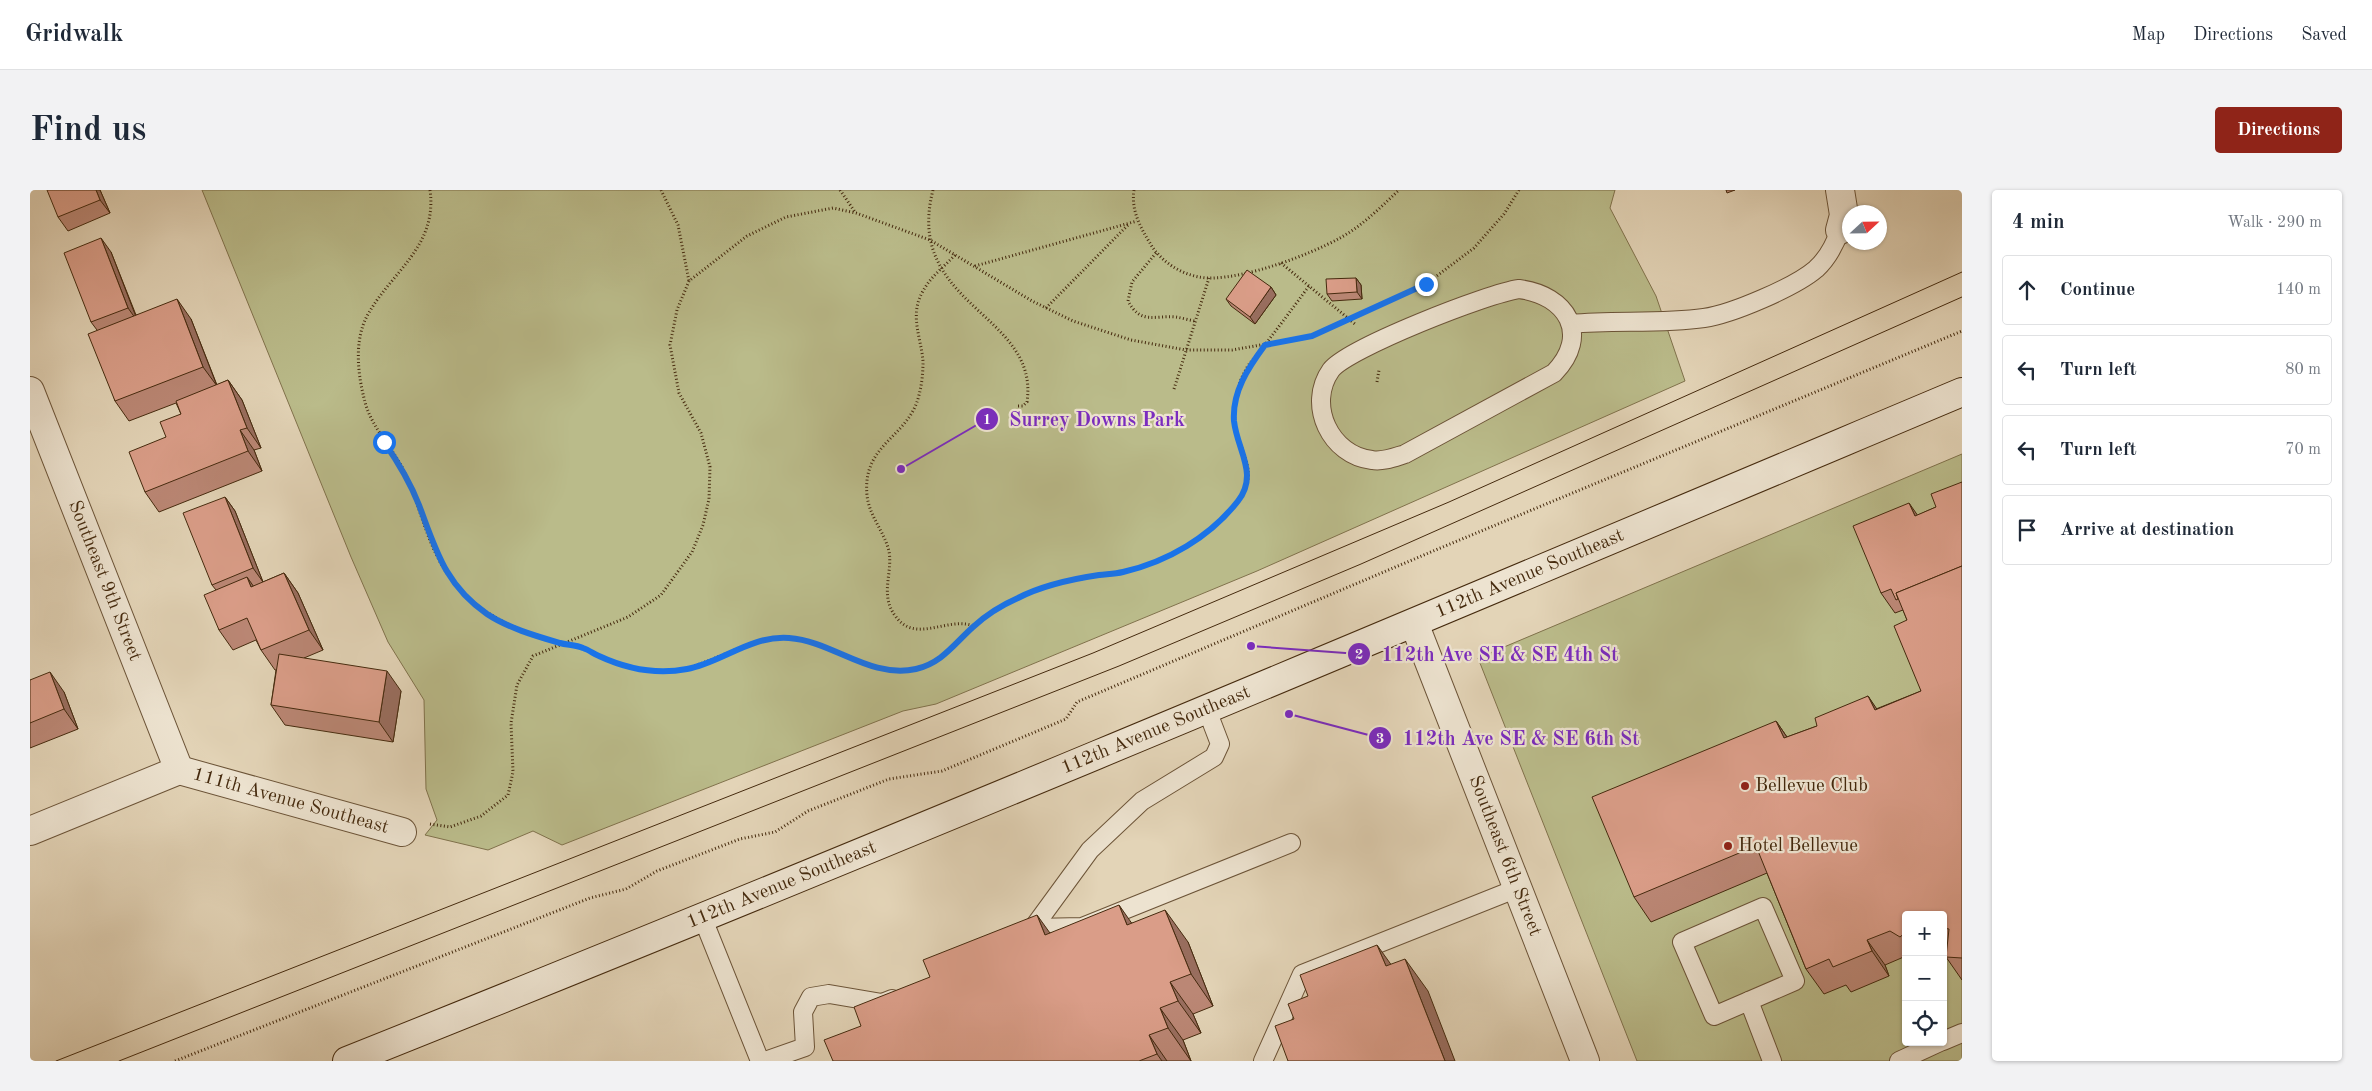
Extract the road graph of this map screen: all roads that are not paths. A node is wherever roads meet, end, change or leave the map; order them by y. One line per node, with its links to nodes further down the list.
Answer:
1 (1840, 190): 2 (main road)
2 (1840, 230): 3 (lane)
3 (1571, 324): 3 (lane)
4 (30, 391): 8 (main road, Southeast 9th Street)
5 (1962, 392): 6 (main road, 112th Avenue Southeast)
6 (1414, 623): 7 (main road, 112th Avenue Southeast); 12 (main road, Southeast 6th Street)
7 (1207, 710): 13 (main road, 112th Avenue Southeast); 14 (lane)
8 (179, 770): 9 (main road); 10 (main road, 111th Avenue Southeast)
9 (30, 831)
10 (402, 832)
11 (1290, 843): 14 (lane)
12 (1518, 888): 24 (lane); 25 (main road, Southeast 6th Street)
13 (703, 919): 21 (main road, 112th Avenue Southeast); 22 (lane)
14 (1033, 928): 15 (lane)
15 (1007, 941)
16 (904, 995): 23 (lane)
17 (1749, 1001): 17 (lane); 26 (lane)
18 (1962, 1033): 19 (lane)
19 (1947, 1040)
20 (1933, 1046): 27 (lane)
21 (347, 1061)
22 (760, 1061)
23 (766, 1061)
24 (1263, 1061)
25 (1585, 1061)
26 (1772, 1061)
27 (1899, 1061)

